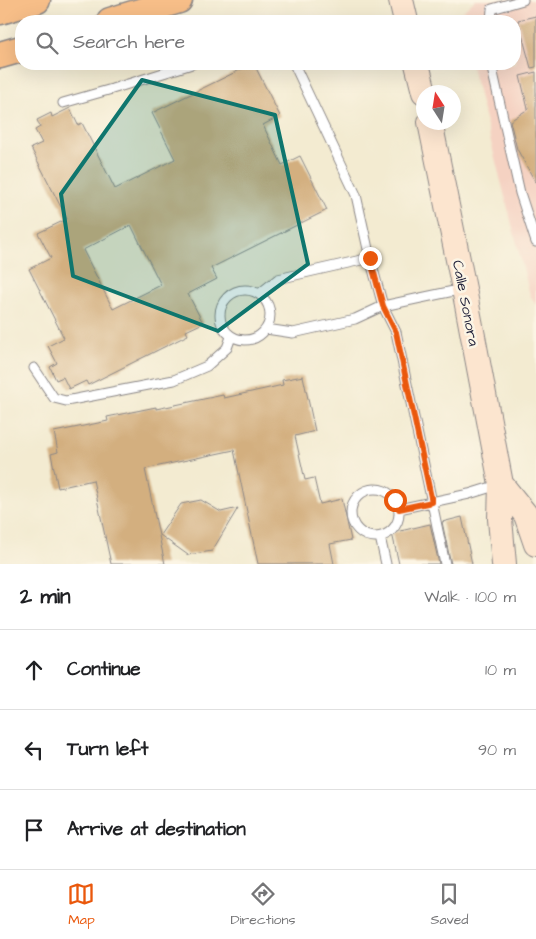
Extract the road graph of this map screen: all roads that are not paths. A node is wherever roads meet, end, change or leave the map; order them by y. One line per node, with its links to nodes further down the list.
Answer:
1 (37, 0): 5 (main road)
2 (178, 0): 6 (main road)
3 (401, 0): 7 (street)
4 (523, 0): 8 (lane)
5 (2, 7)
6 (129, 15)
7 (405, 15)
8 (492, 15)
9 (15, 51): 10 (main road)
10 (0, 55)
11 (173, 70): 16 (lane)
12 (297, 70): 19 (lane)
13 (418, 70): 15 (street)
14 (492, 70): 18 (lane)
15 (422, 85)
16 (62, 103)
17 (432, 130): 20 (street, Calle Sonora)
18 (536, 242)
19 (370, 258): 21 (lane); 22 (lane)
20 (464, 289): 22 (lane); 26 (street, Calle Sonora)
21 (259, 294): 23 (lane); 24 (lane)
22 (383, 306): 23 (lane); 27 (lane)
23 (266, 329): 24 (lane)
24 (231, 337): 25 (lane)
25 (34, 368)
26 (501, 484): 27 (lane); 30 (street, Calle Sonora); 33 (street, Calle Sonora)
27 (432, 502): 28 (lane); 32 (lane)
28 (399, 509): 29 (lane); 29 (lane)
29 (380, 537): 31 (lane)
30 (536, 544)
31 (386, 564)
32 (445, 564)
33 (504, 564)

